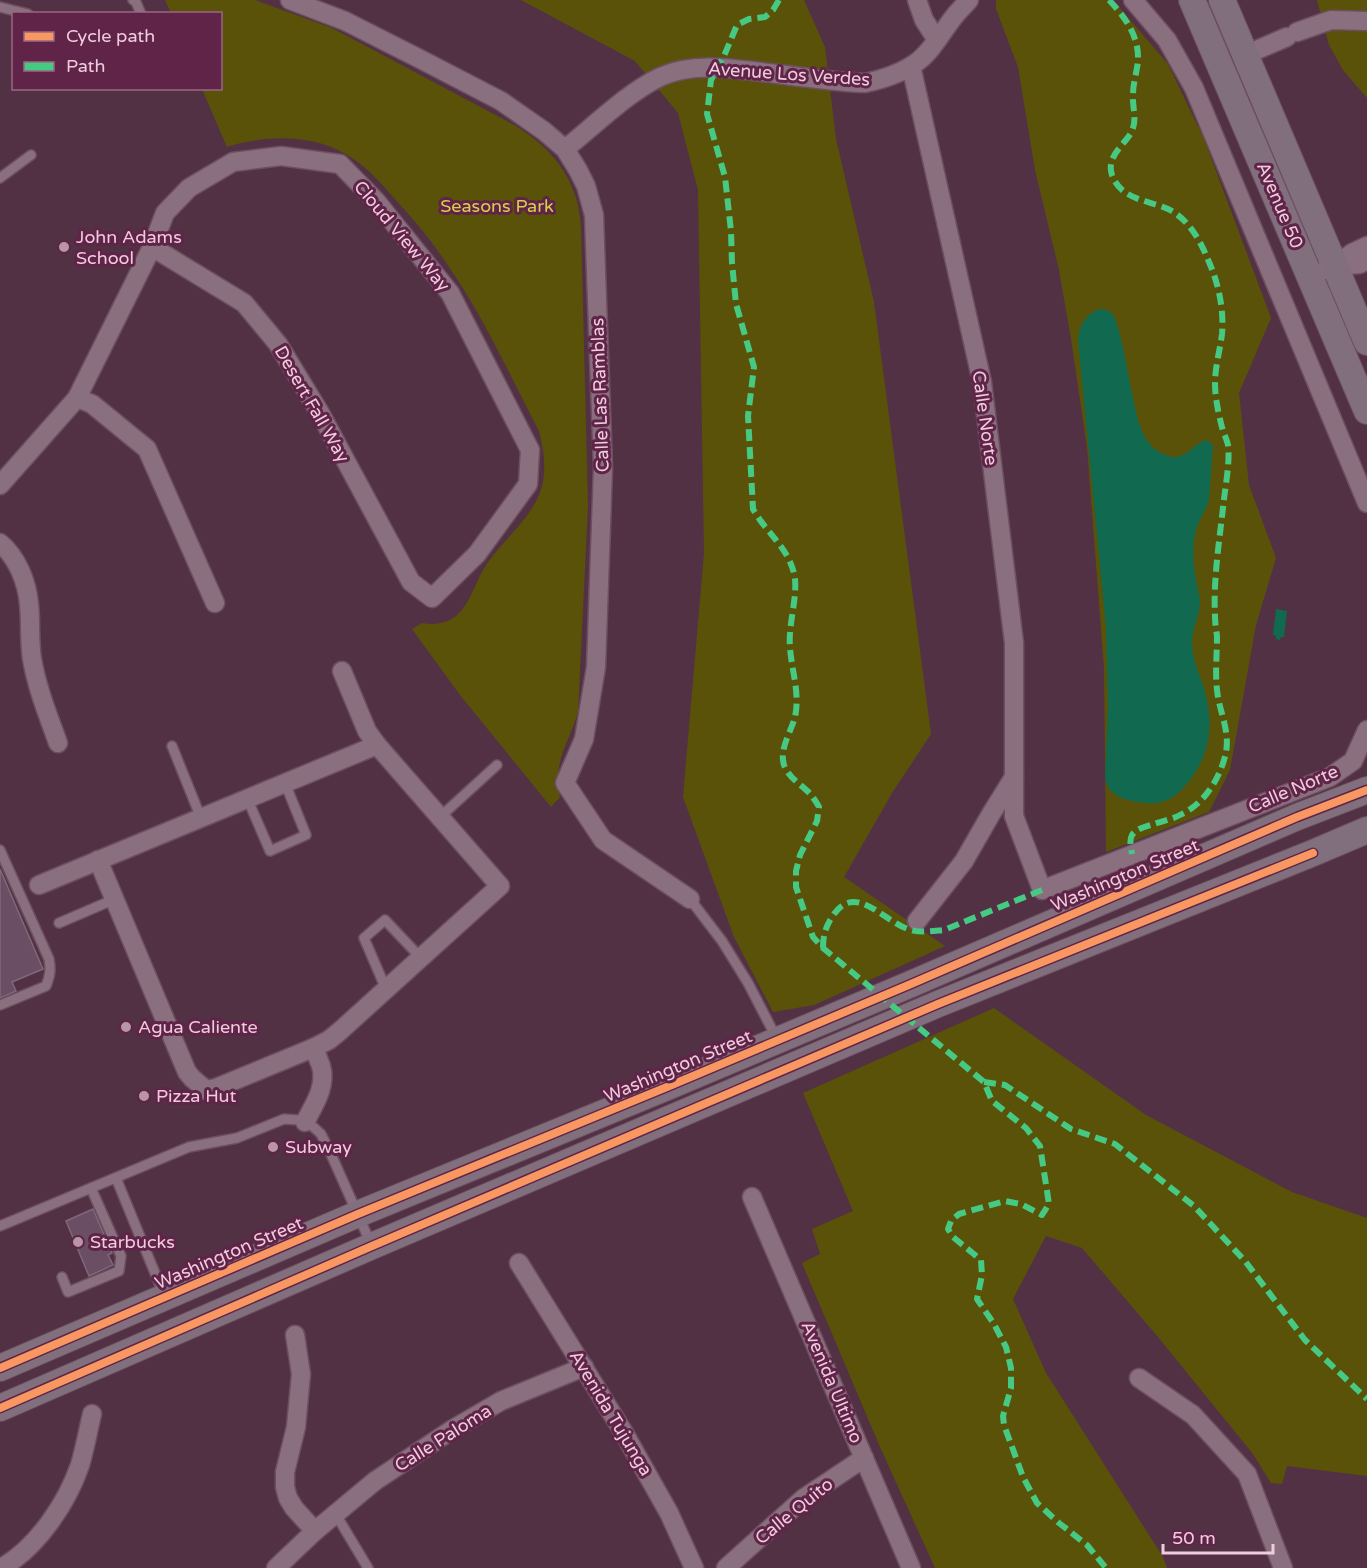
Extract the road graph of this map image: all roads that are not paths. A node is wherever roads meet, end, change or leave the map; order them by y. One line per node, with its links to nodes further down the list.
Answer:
1 (290, 0): 13 (street, Calle Las Ramblas)
2 (917, 0): 10 (street)
3 (969, 0): 10 (street, Avenue Los Verdes)
4 (1133, 0): 25 (street)
5 (1192, 0): 20 (main road, Avenue 50)
6 (1222, 0): 11 (main road, Avenue 50)
7 (0, 7): 8 (lane)
8 (20, 12)
9 (1367, 21): 11 (street)
10 (937, 40): 12 (street, Avenue Los Verdes)
11 (1245, 55): 19 (main road, Avenue 50)
12 (911, 66): 13 (street, Avenue Los Verdes); 35 (street, Calle Norte)
13 (565, 149): 46 (street, Calle Las Ramblas)
14 (31, 155): 15 (lane)
15 (0, 178)
16 (1367, 246): 19 (street)
17 (152, 247): 22 (street, Cloud View Way); 27 (street, Desert Fall Way); 27 (street, Cloud View Way)
18 (1367, 260): 19 (street)
19 (1335, 266): 20 (street); 21 (main road, Avenue 50)
20 (1310, 277): 23 (main road, Avenue 50)
21 (1367, 342)
22 (77, 398): 24 (street, Cloud View Way); 28 (street)
23 (1367, 411)
24 (0, 485)
25 (1367, 502)
26 (0, 543): 31 (street)
27 (432, 598)
28 (215, 603)
29 (342, 671): 32 (street)
30 (1367, 730): 35 (street, Calle Norte)
31 (58, 743)
32 (377, 745): 36 (street); 39 (street)
33 (172, 746): 40 (lane)
34 (497, 765): 39 (lane)
35 (1014, 777): 47 (street)
36 (285, 783): 38 (street); 38 (lane)
37 (1367, 790): 52 (main road, Washington Street)
38 (247, 798): 40 (street)
39 (440, 817): 49 (street)
40 (201, 818): 43 (street)
41 (1367, 830): 60 (main road)
42 (0, 850): 51 (lane)
43 (98, 860): 44 (street); 45 (street)
44 (39, 885)
45 (115, 899): 48 (lane); 53 (street)
46 (690, 899): 52 (lane)
47 (916, 921)
48 (59, 923)
49 (421, 958): 50 (street); 50 (lane)
50 (386, 989): 53 (street)
51 (0, 1005)
52 (778, 1040): 58 (main road, Washington Street)
53 (313, 1048): 54 (street)
54 (305, 1122): 55 (lane); 58 (lane)
55 (116, 1178): 56 (lane); 63 (lane)
56 (91, 1188): 59 (lane); 62 (lane)
57 (752, 1197): 70 (street, Avenida Ultimo)
58 (358, 1214): 60 (lane); 63 (main road, Washington Street)
59 (0, 1226)
60 (372, 1246): 68 (main road)
61 (519, 1263): 65 (street, Avenida Tujunga)
62 (62, 1277)
63 (164, 1297): 66 (main road, Washington Street)
64 (295, 1335): 72 (street)
65 (584, 1367): 71 (street, Calle Paloma); 76 (street, Avenida Tujunga)
66 (0, 1368)
67 (1139, 1378): 79 (street)
68 (0, 1408)
69 (92, 1414): 73 (street)
70 (864, 1458): 77 (street, Calle Quito); 78 (street, Avenida Ultimo)
71 (335, 1513): 72 (street, Calle Paloma); 75 (lane)
72 (315, 1531): 74 (street, Calle Paloma)
73 (1, 1568)
74 (276, 1568)
75 (368, 1568)
76 (694, 1568)
77 (726, 1568)
78 (911, 1568)
79 (1283, 1568)

